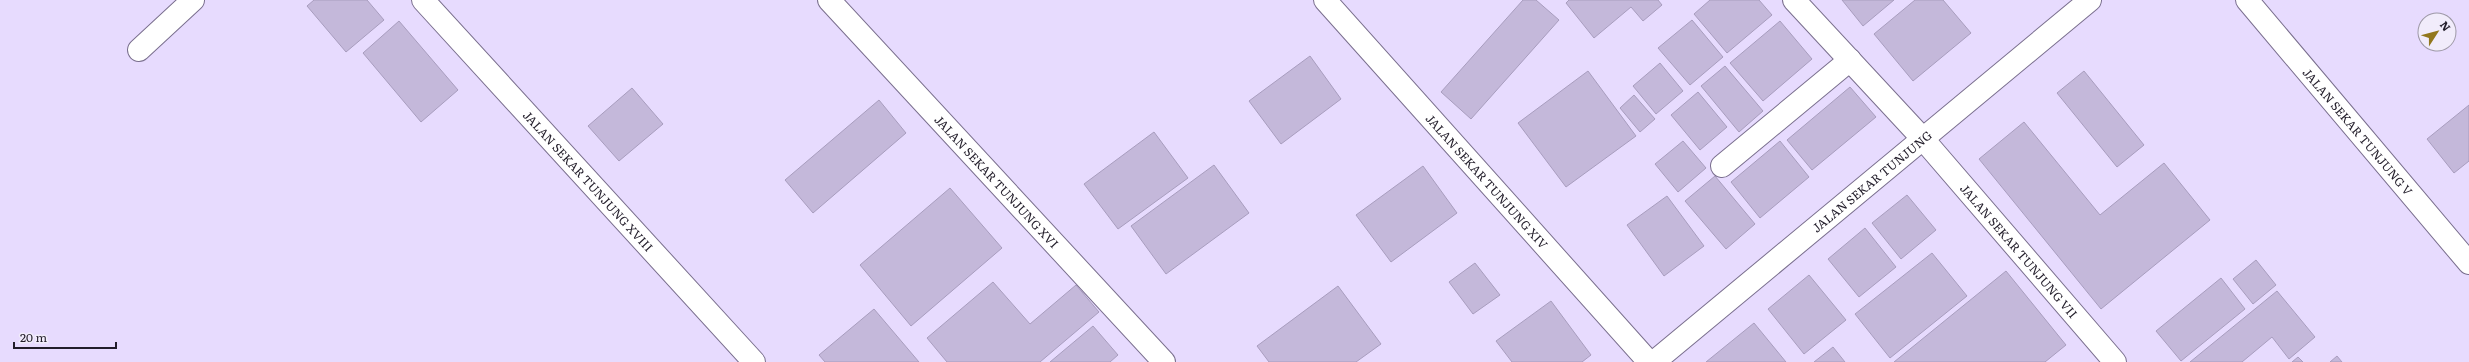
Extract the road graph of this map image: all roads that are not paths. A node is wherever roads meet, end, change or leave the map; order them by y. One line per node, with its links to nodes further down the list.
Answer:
1 (193, 0): 8 (street)
2 (423, 0): 13 (street, JALAN SEKAR TUNJUNG XVIII)
3 (829, 0): 14 (street, JALAN SEKAR TUNJUNG XVI)
4 (1325, 0): 15 (street, JALAN SEKAR TUNJUNG XIV)
5 (1794, 0): 9 (street, JALAN SEKAR TUNJUNG VII)
6 (2090, 0): 10 (street, JALAN SEKAR TUNJUNG)
7 (2247, 0): 12 (street, JALAN SEKAR TUNJUNG V)
8 (139, 50)
9 (1850, 60): 10 (street, JALAN SEKAR TUNJUNG VII); 11 (street)
10 (1924, 139): 16 (street, JALAN SEKAR TUNJUNG); 17 (street, JALAN SEKAR TUNJUNG VII)
11 (1722, 166)
12 (2469, 263)
13 (754, 362)
14 (1164, 362)
15 (1649, 362)
16 (1654, 362)
17 (2115, 362)

